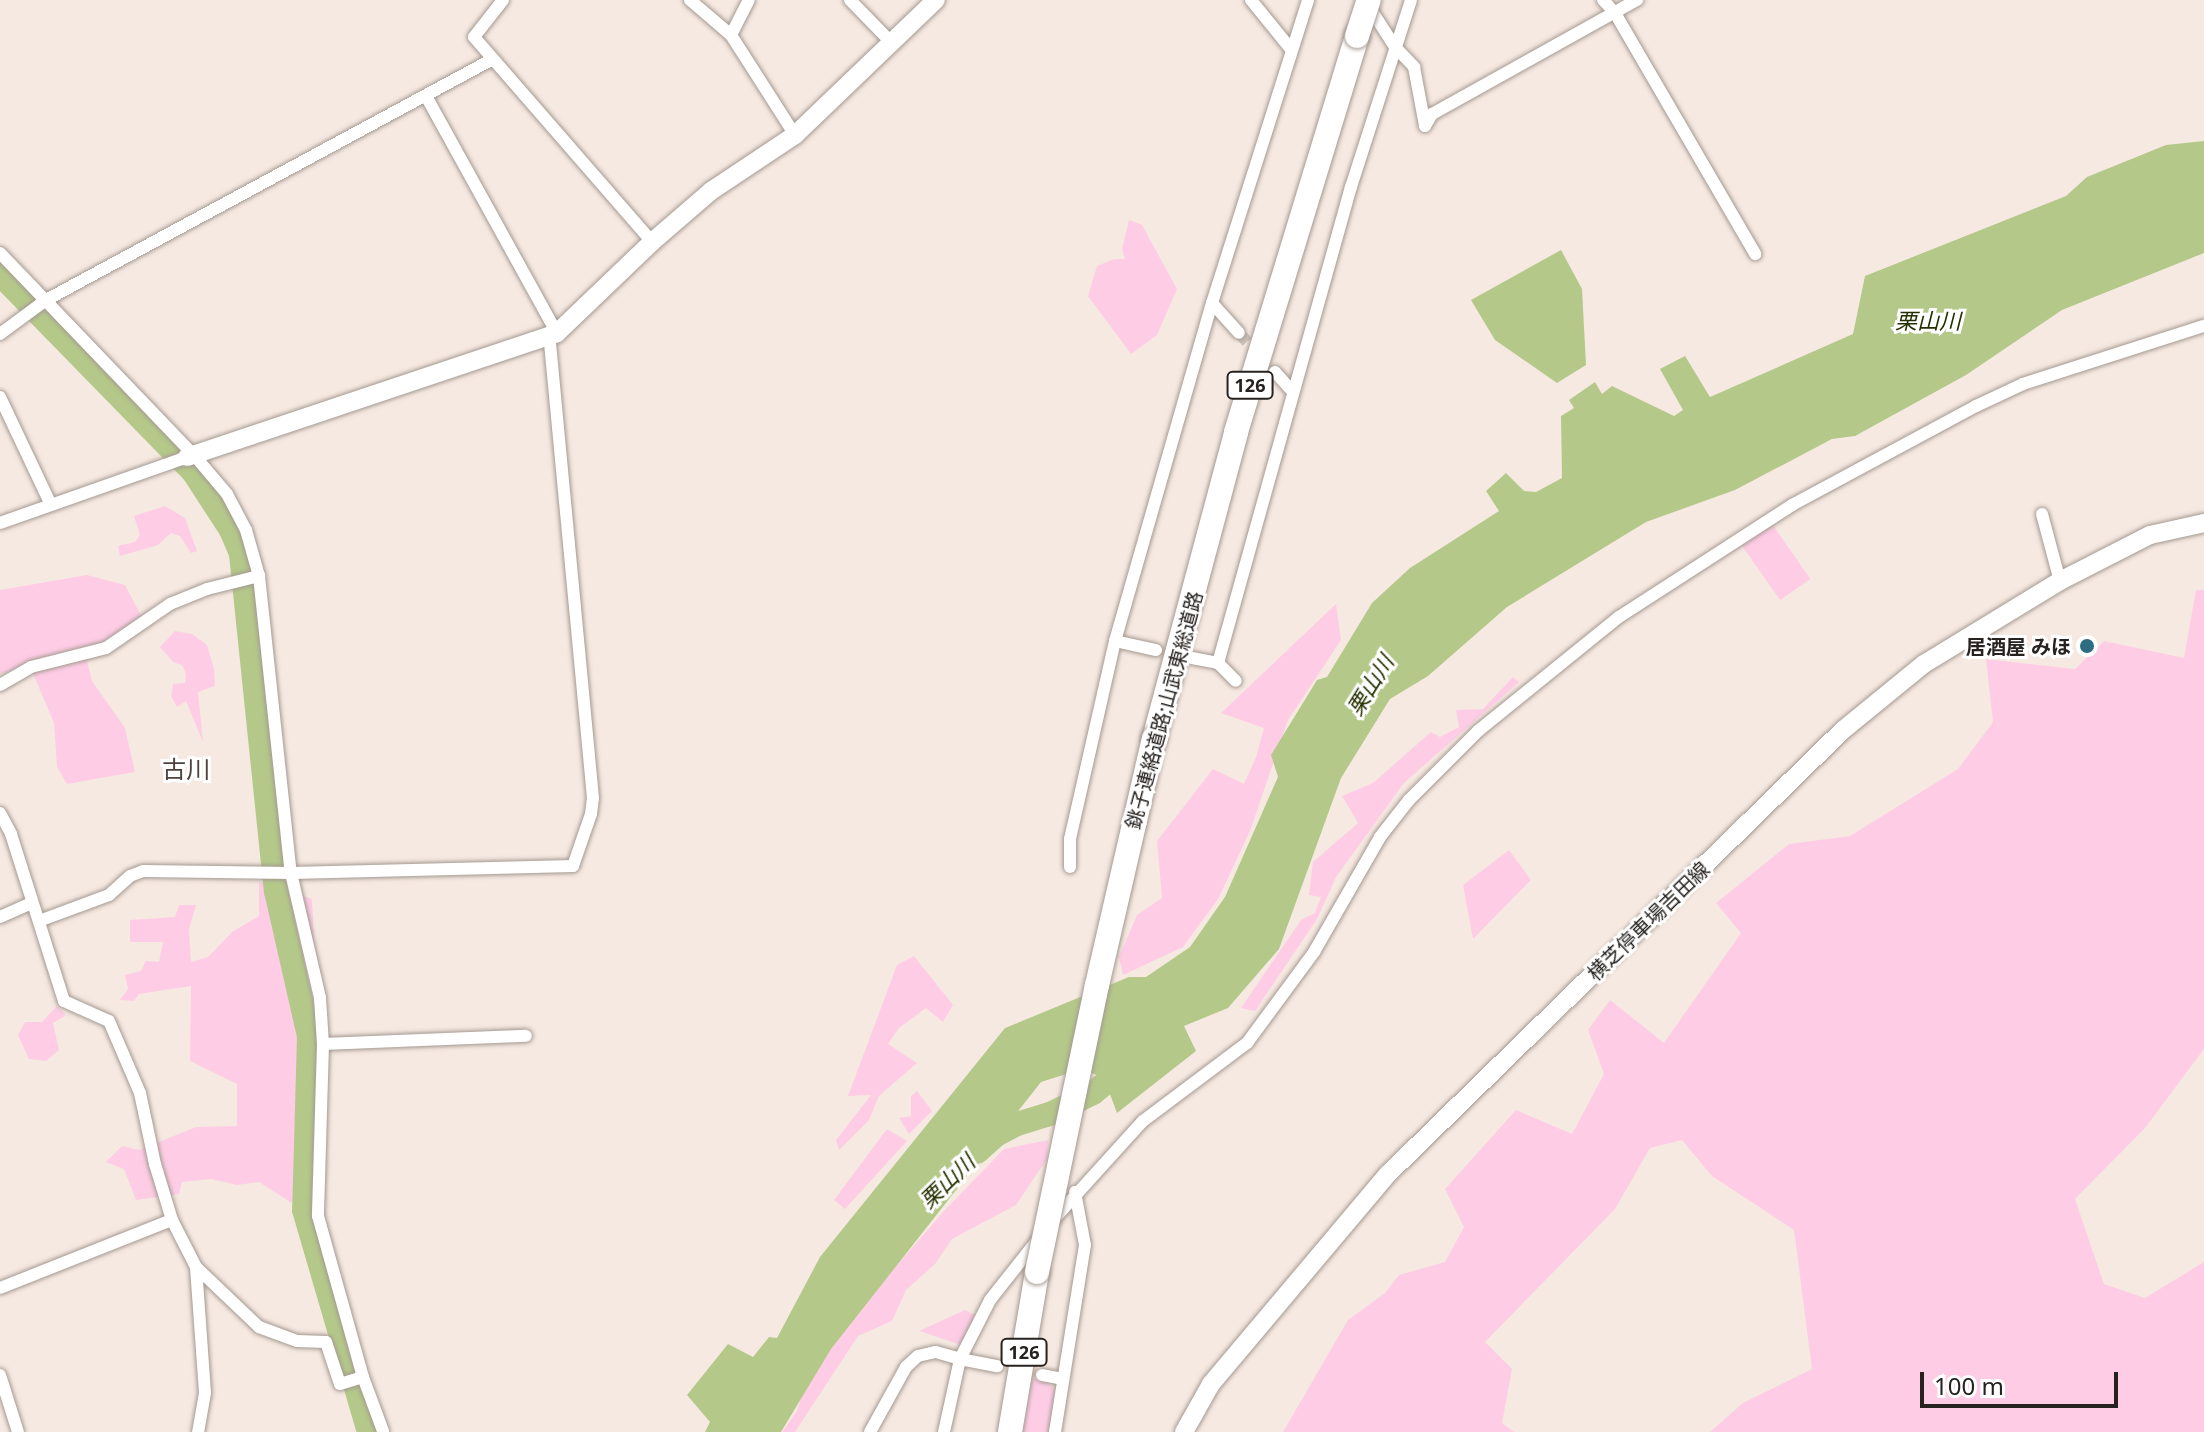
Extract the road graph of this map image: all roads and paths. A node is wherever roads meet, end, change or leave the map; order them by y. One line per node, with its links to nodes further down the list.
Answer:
1 (503, 0): 17 (street)
2 (690, 0): 13 (street)
3 (749, 0): 13 (street)
4 (850, 0): 14 (street)
5 (936, 0): 14 (main road)
6 (1251, 0): 16 (street)
7 (1308, 0): 16 (street)
8 (1366, 0): 15 (street); 68 (highway, 銚子連絡道路;山武東総道路 / 126, bridge)
9 (1411, 0): 15 (street)
10 (1603, 0): 12 (street)
11 (1637, 0): 12 (street)
12 (1615, 13): 15 (street); 22 (street)
13 (731, 35): 19 (street)
14 (892, 43): 19 (main road)
15 (1395, 47): 30 (street)
16 (1290, 48): 24 (street)
17 (491, 60): 18 (street); 20 (street)
18 (426, 96): 23 (street); 28 (street)
19 (795, 135): 20 (main road)
20 (652, 242): 28 (main road)
21 (0, 253): 23 (street)
22 (1755, 254)
23 (46, 300): 27 (street); 32 (street)
24 (1212, 303): 26 (street); 39 (street)
25 (2204, 326): 53 (street)
26 (1239, 333)
27 (0, 334)
28 (553, 335): 32 (main road); 47 (street)
29 (1275, 372): 30 (street)
30 (1292, 391): 42 (street)
31 (0, 397): 33 (street)
32 (185, 458): 33 (street); 37 (street)
33 (51, 505): 35 (street)
34 (2042, 514): 38 (street)
35 (0, 523)
36 (2204, 523): 38 (main road, 横芝停車場吉田線)
37 (259, 576): 44 (street); 47 (street)
38 (2060, 581): 70 (main road, 横芝停車場吉田線)
39 (1115, 641): 40 (street); 46 (street)
40 (1156, 650)
41 (1192, 658): 42 (street)
42 (1218, 663): 43 (street)
43 (1236, 681)
44 (0, 685)
45 (0, 813): 48 (street)
46 (1070, 867)
47 (291, 873): 50 (street); 52 (street)
48 (31, 903): 49 (street); 50 (street)
49 (0, 917)
50 (39, 921): 54 (street)
51 (526, 1036): 52 (street)
52 (323, 1044): 61 (street)
53 (1075, 1192): 57 (street); 62 (street)
54 (172, 1220): 55 (street); 56 (street)
55 (196, 1267): 61 (street); 65 (street)
56 (0, 1288)
57 (960, 1359): 58 (street); 66 (street); 67 (street)
58 (997, 1366)
59 (0, 1375): 64 (street)
60 (1042, 1375): 62 (street)
61 (363, 1377): 63 (street)
62 (1062, 1379): 69 (street)
63 (383, 1431)
64 (18, 1432)
65 (198, 1432)
66 (870, 1432)
67 (944, 1432)
68 (1010, 1432)
69 (1055, 1432)
70 (1184, 1432)

